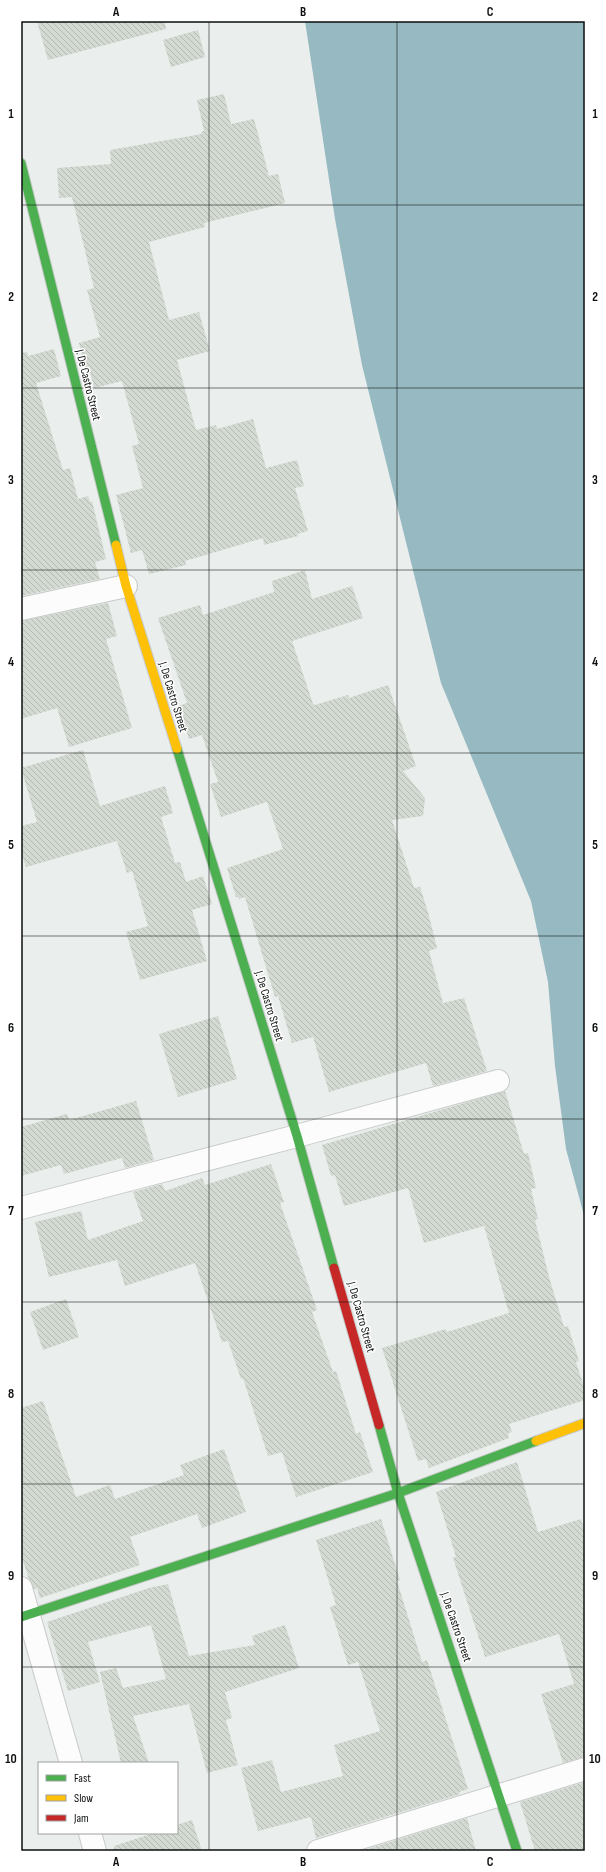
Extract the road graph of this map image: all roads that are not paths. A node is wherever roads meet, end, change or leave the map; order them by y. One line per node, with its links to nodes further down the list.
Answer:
1 (21, 163): 2 (main road, J. De Castro Street)
2 (126, 586): 3 (street); 5 (main road, J. De Castro Street)
3 (21, 609)
4 (498, 1081): 5 (street)
5 (297, 1136): 6 (street); 8 (main road, J. De Castro Street)
6 (21, 1208)
7 (585, 1423): 8 (main road)
8 (398, 1494): 10 (main road); 13 (main road, J. De Castro Street)
9 (21, 1588): 10 (street)
10 (25, 1615): 11 (street)
11 (71, 1762)
12 (585, 1769): 13 (street)
13 (500, 1796): 16 (street); 17 (main road, J. De Castro Street)
14 (90, 1834): 15 (street)
15 (95, 1851)
16 (318, 1851)
17 (517, 1851)

